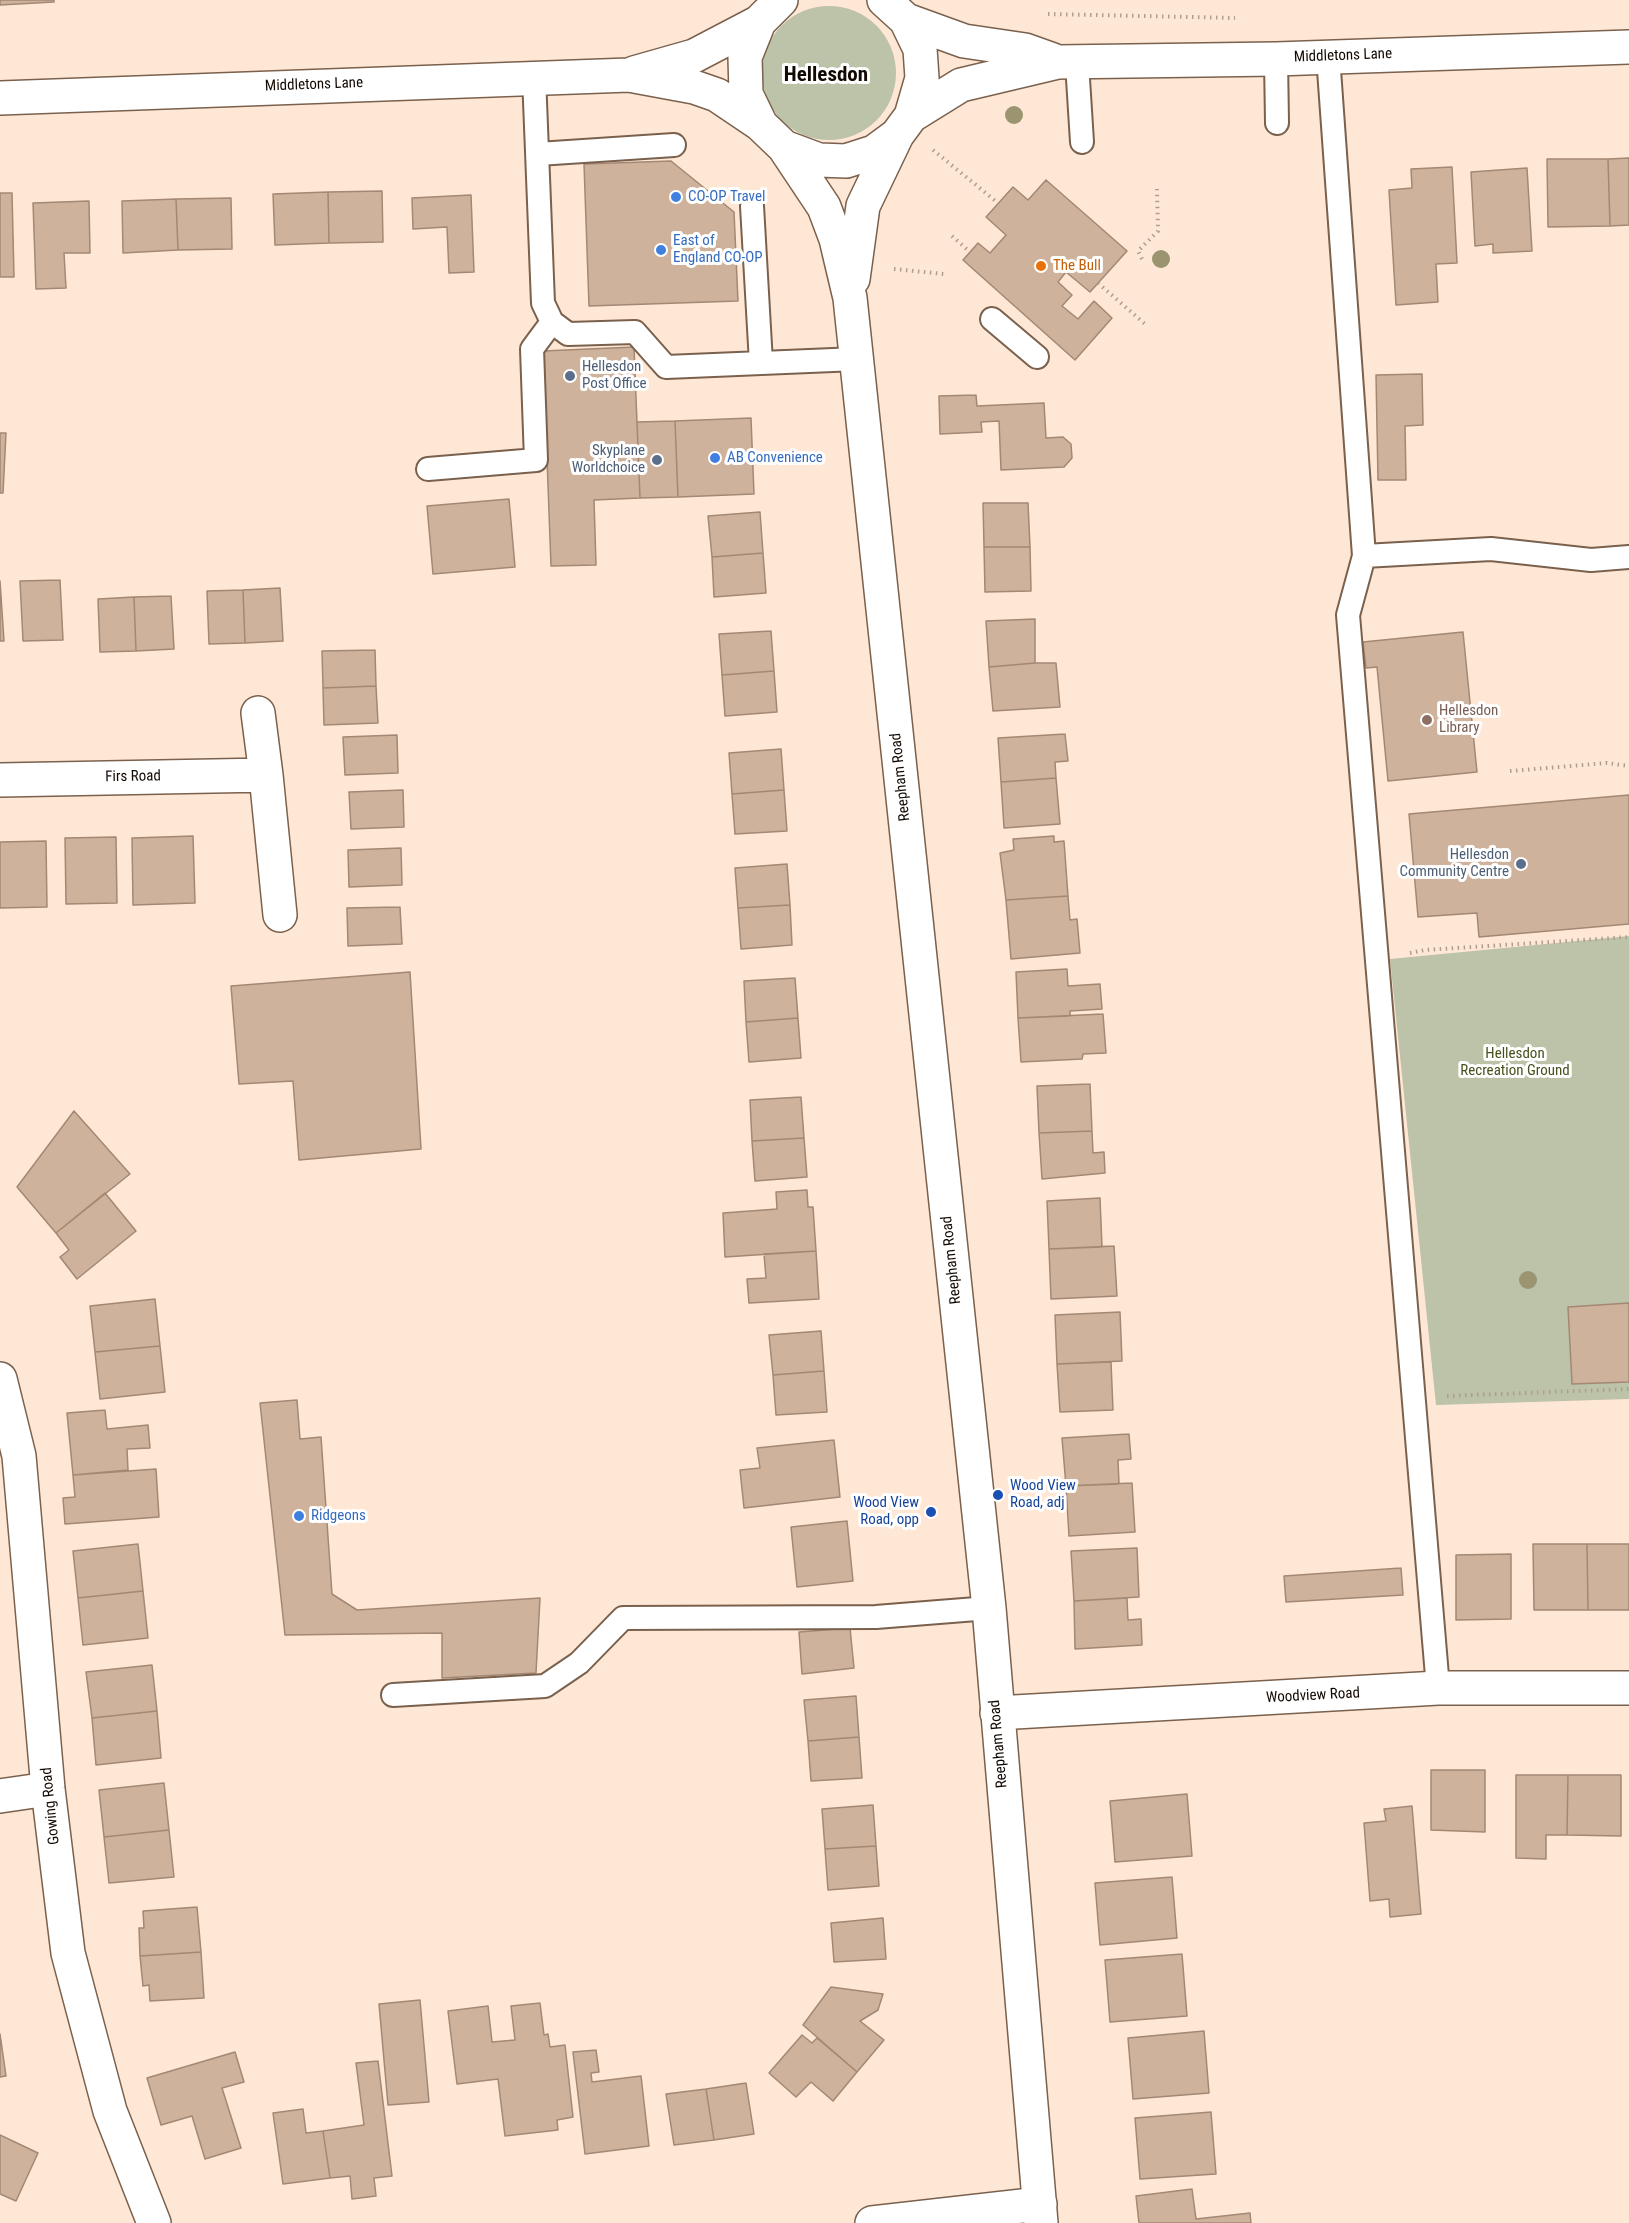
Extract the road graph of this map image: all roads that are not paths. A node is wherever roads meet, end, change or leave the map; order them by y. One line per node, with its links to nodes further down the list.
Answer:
1 (895, 10): 6 (street, Middletons Lane); 11 (street, Reepham Road)
2 (770, 11): 7 (street, Middletons Lane); 12 (street, Reepham Road)
3 (1629, 47): 4 (street, Middletons Lane)
4 (1328, 56): 5 (street, Middletons Lane); 24 (lane)
5 (1276, 59): 6 (street, Middletons Lane); 10 (lane)
6 (1068, 62): 11 (street, Middletons Lane); 13 (lane)
7 (629, 75): 8 (street, Middletons Lane); 12 (street, Middletons Lane)
8 (534, 76): 9 (street, Middletons Lane); 15 (lane)
9 (0, 98)
10 (1277, 123)
11 (904, 126): 12 (street); 17 (street, Reepham Road)
12 (772, 136): 17 (street, Reepham Road)
13 (1082, 142)
14 (674, 145): 15 (lane)
15 (538, 154): 19 (lane)
16 (752, 206): 22 (lane)
17 (850, 298): 21 (street, Reepham Road)
18 (992, 319): 20 (lane)
19 (552, 322): 22 (lane); 23 (lane)
20 (1036, 357)
21 (857, 359): 22 (lane); 31 (street, Reepham Road)
22 (761, 363)
23 (428, 470)
24 (1364, 556): 25 (lane); 32 (lane)
25 (1629, 557)
26 (258, 713): 27 (street)
27 (266, 776): 28 (street, Firs Road); 29 (street)
28 (0, 780)
29 (280, 915)
30 (0, 1379): 36 (street, Gowing Road)
31 (989, 1608): 34 (lane); 35 (street, Reepham Road)
32 (1438, 1688): 33 (street, Woodview Road); 35 (street, Woodview Road)
33 (1629, 1688)
34 (393, 1695)
35 (997, 1713): 38 (street, Reepham Road)
36 (48, 1789): 37 (street); 39 (street, Gowing Road)
37 (0, 1796)
38 (1040, 2214): 40 (street)
39 (154, 2223)
40 (873, 2223)

